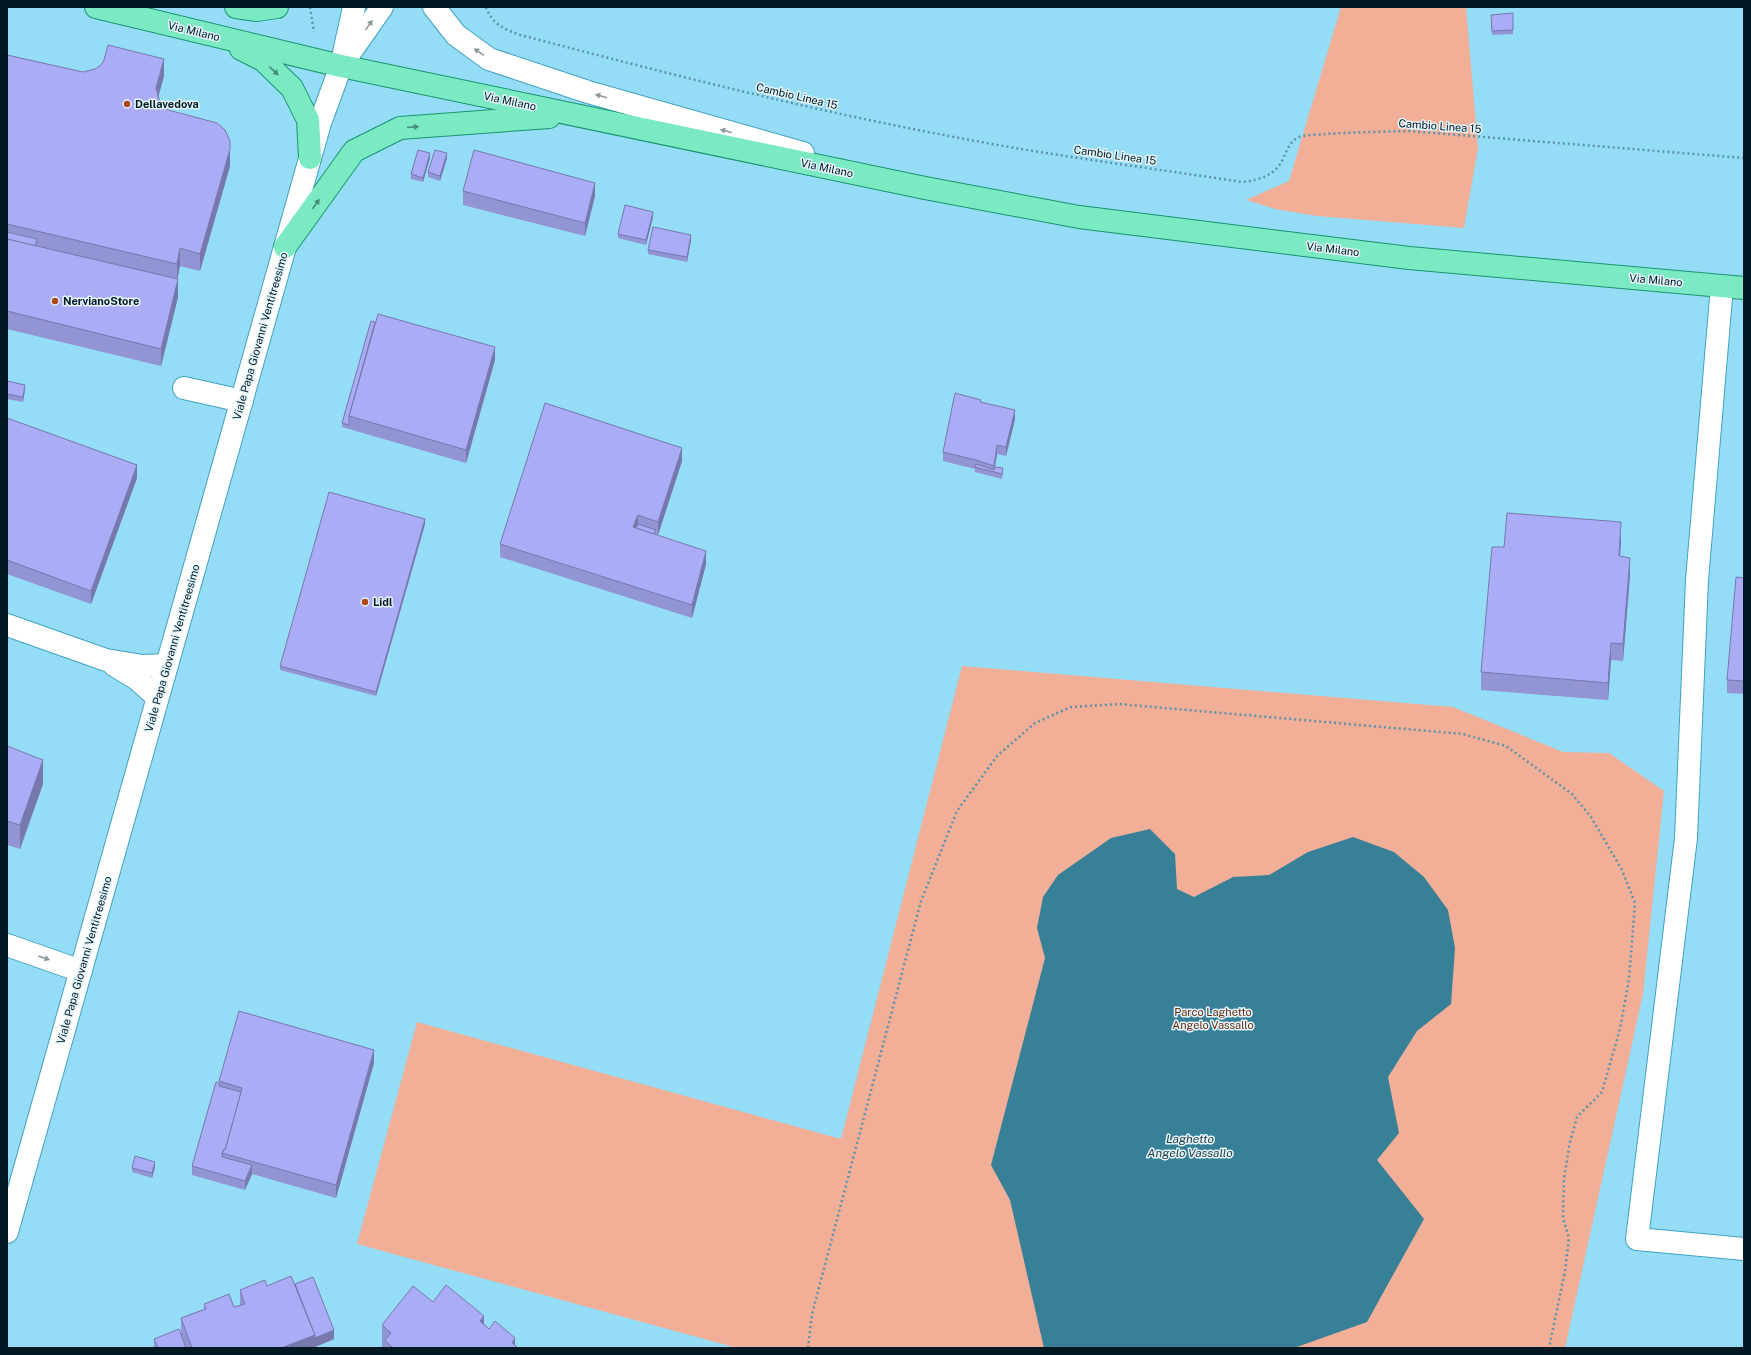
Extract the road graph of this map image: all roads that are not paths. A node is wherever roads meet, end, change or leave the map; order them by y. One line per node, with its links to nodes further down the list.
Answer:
1 (96, 7): 7 (main road, Via Milano)
2 (236, 7): 3 (main road)
3 (278, 7)
4 (354, 7): 8 (street)
5 (382, 7): 8 (street, one-way to 5)
6 (434, 7): 11 (street, Via Milano, one-way to 6)
7 (217, 36): 8 (main road, Via Milano); 10 (main road, one-way to 10)
8 (341, 66): 9 (main road, Via Milano); 10 (street, Viale Papa Giovanni Ventitreesimo)
9 (576, 115): 11 (main road, Via Milano); 12 (main road, one-way to 9)
10 (310, 158): 12 (street, Viale Papa Giovanni Ventitreesimo)
11 (925, 188): 13 (main road, Via Milano)
12 (285, 248): 16 (street, Viale Papa Giovanni Ventitreesimo)
13 (1722, 286): 14 (main road, Via Milano); 24 (street)
14 (1744, 288)
15 (184, 388): 16 (street)
16 (242, 401): 19 (street, Viale Papa Giovanni Ventitreesimo)
17 (7, 625): 18 (street)
18 (106, 660): 19 (street); 20 (street)
19 (167, 665): 20 (street, Viale Papa Giovanni Ventitreesimo)
20 (158, 697): 22 (street, Viale Papa Giovanni Ventitreesimo)
21 (7, 945): 22 (street, one-way to 22)
22 (81, 970): 23 (street, Viale Papa Giovanni Ventitreesimo)
23 (7, 1232)
24 (1744, 1249)

